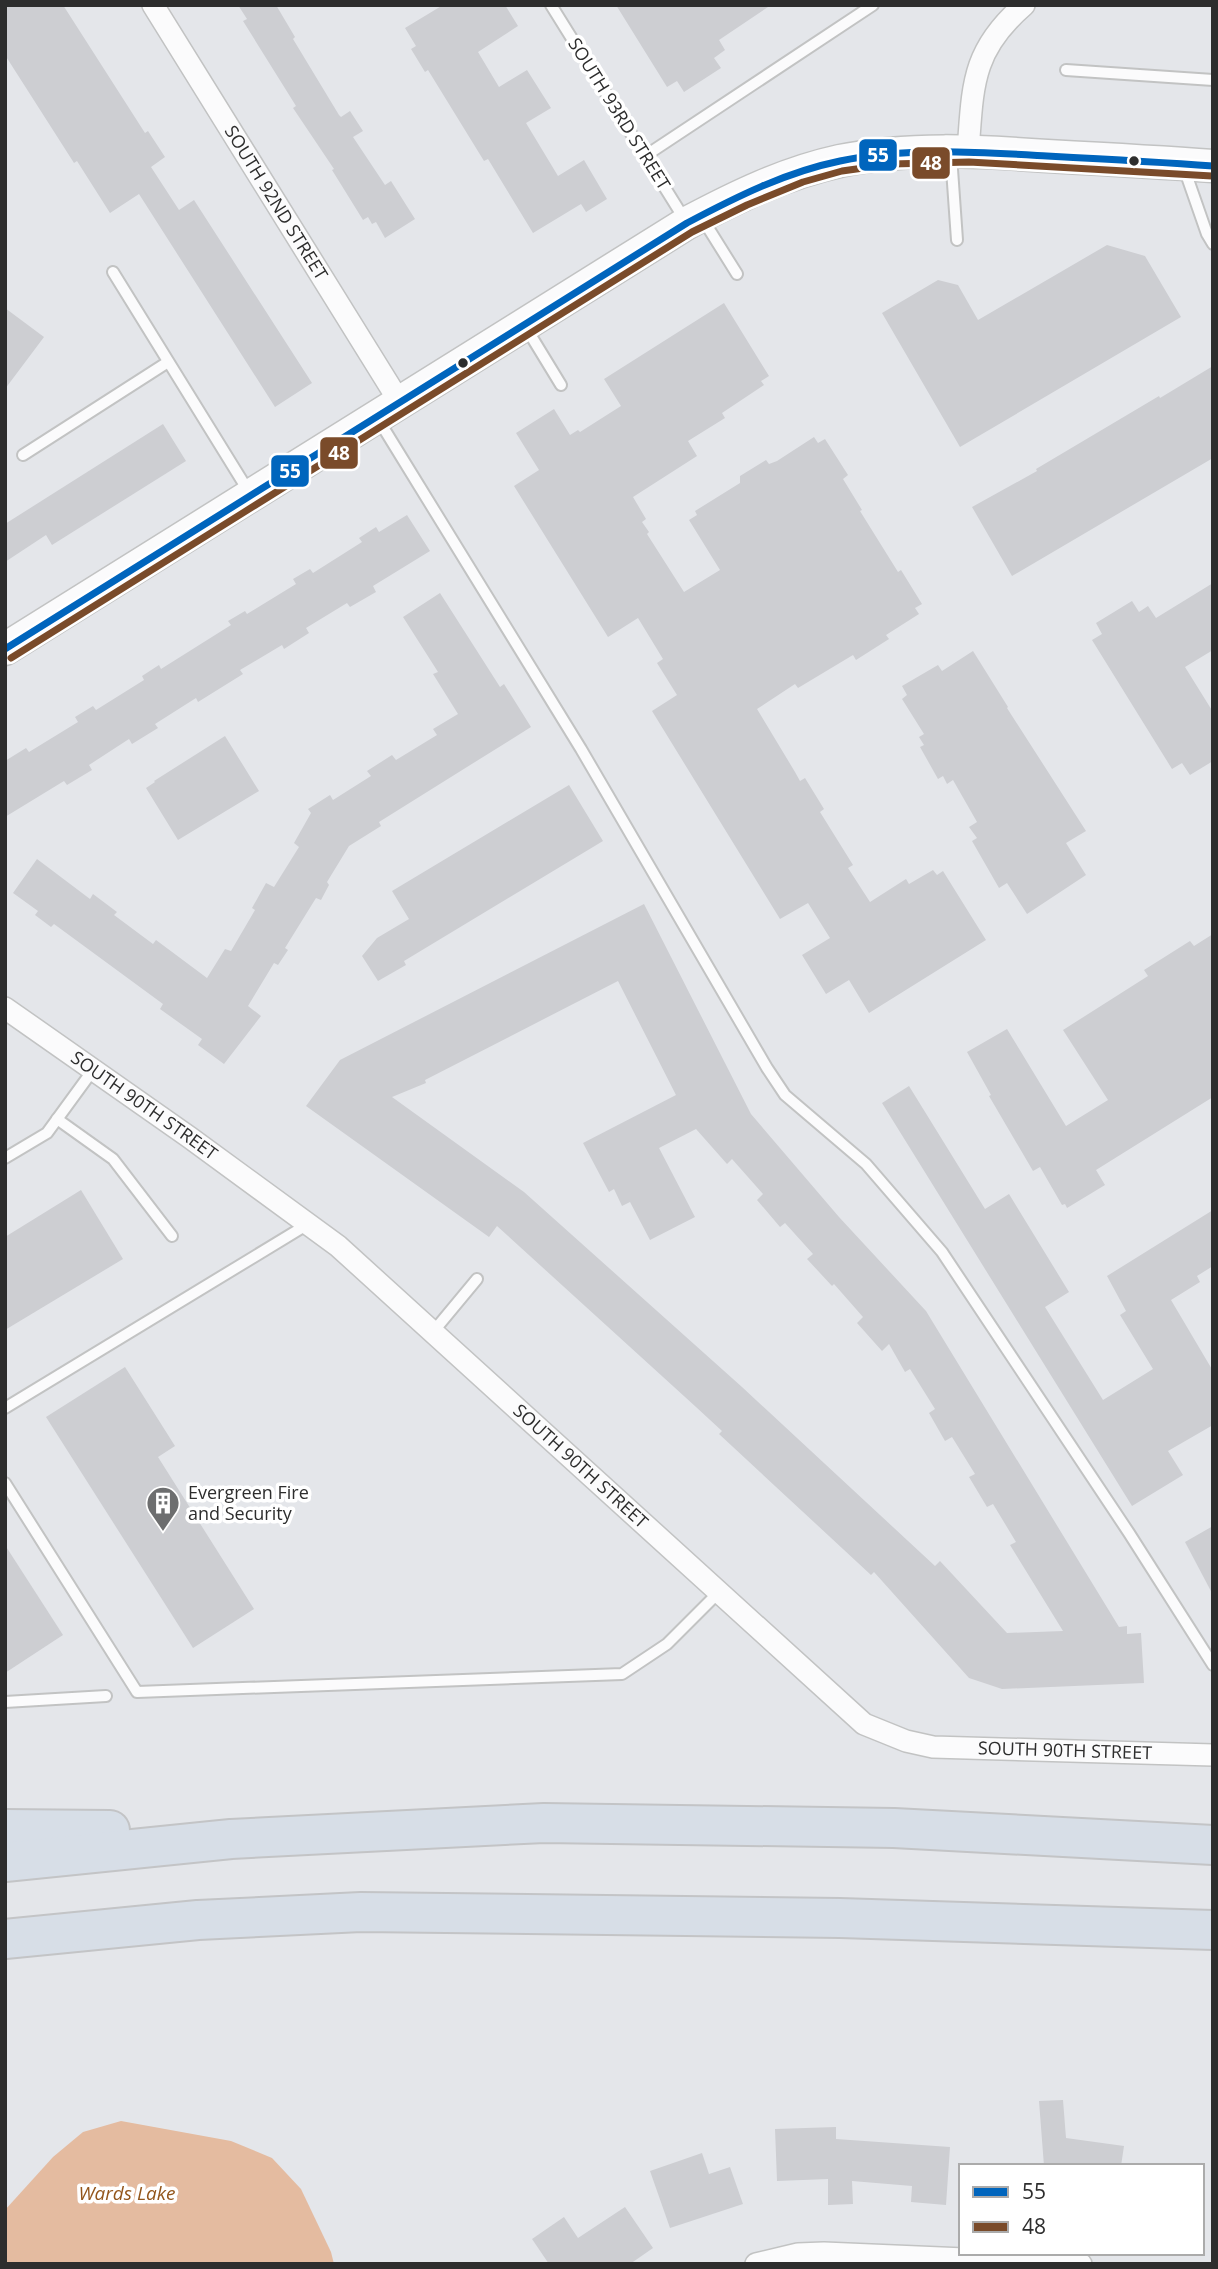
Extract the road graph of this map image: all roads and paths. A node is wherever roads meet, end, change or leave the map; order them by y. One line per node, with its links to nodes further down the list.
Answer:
1 (153, 5): 18 (street, SOUTH 92ND STREET)
2 (551, 5): 8 (lane, SOUTH 93RD STREET)
3 (873, 5): 8 (lane)
4 (1024, 5): 7 (street)
5 (1066, 70): 6 (lane)
6 (1213, 80)
7 (959, 151): 9 (main road); 10 (main road); 11 (lane)
8 (645, 156): 10 (lane, SOUTH 93RD STREET)
9 (1198, 165): 12 (lane)
10 (693, 219): 14 (lane, SOUTH 93RD STREET); 15 (main road)
11 (957, 240)
12 (1213, 244)
13 (113, 272): 16 (lane)
14 (737, 275)
15 (523, 324): 17 (lane); 18 (main road)
16 (168, 362): 19 (lane); 20 (lane)
17 (561, 385)
18 (387, 408): 20 (main road); 33 (lane)
19 (23, 455)
20 (251, 494): 21 (main road)
21 (5, 649)
22 (5, 1008): 23 (street, SOUTH 90TH STREET)
23 (93, 1070): 24 (lane); 26 (street, SOUTH 90TH STREET)
24 (57, 1119): 25 (lane); 27 (lane)
25 (5, 1158)
26 (308, 1224): 29 (street, SOUTH 90TH STREET); 30 (lane)
27 (172, 1236)
28 (477, 1279): 29 (lane)
29 (433, 1332): 32 (street, SOUTH 90TH STREET)
30 (5, 1408)
31 (5, 1483): 32 (lane)
32 (719, 1592): 36 (street, SOUTH 90TH STREET)
33 (1213, 1665)
34 (106, 1696): 35 (lane)
35 (5, 1702)
36 (1213, 1755)
37 (5, 1829): 38 (highway)
38 (231, 1839): 39 (highway); 40 (highway)
39 (1213, 1845)
40 (5, 1862)
41 (1213, 1930): 42 (highway)
42 (8, 1939)
43 (756, 2264): 44 (street)
44 (1082, 2264)

